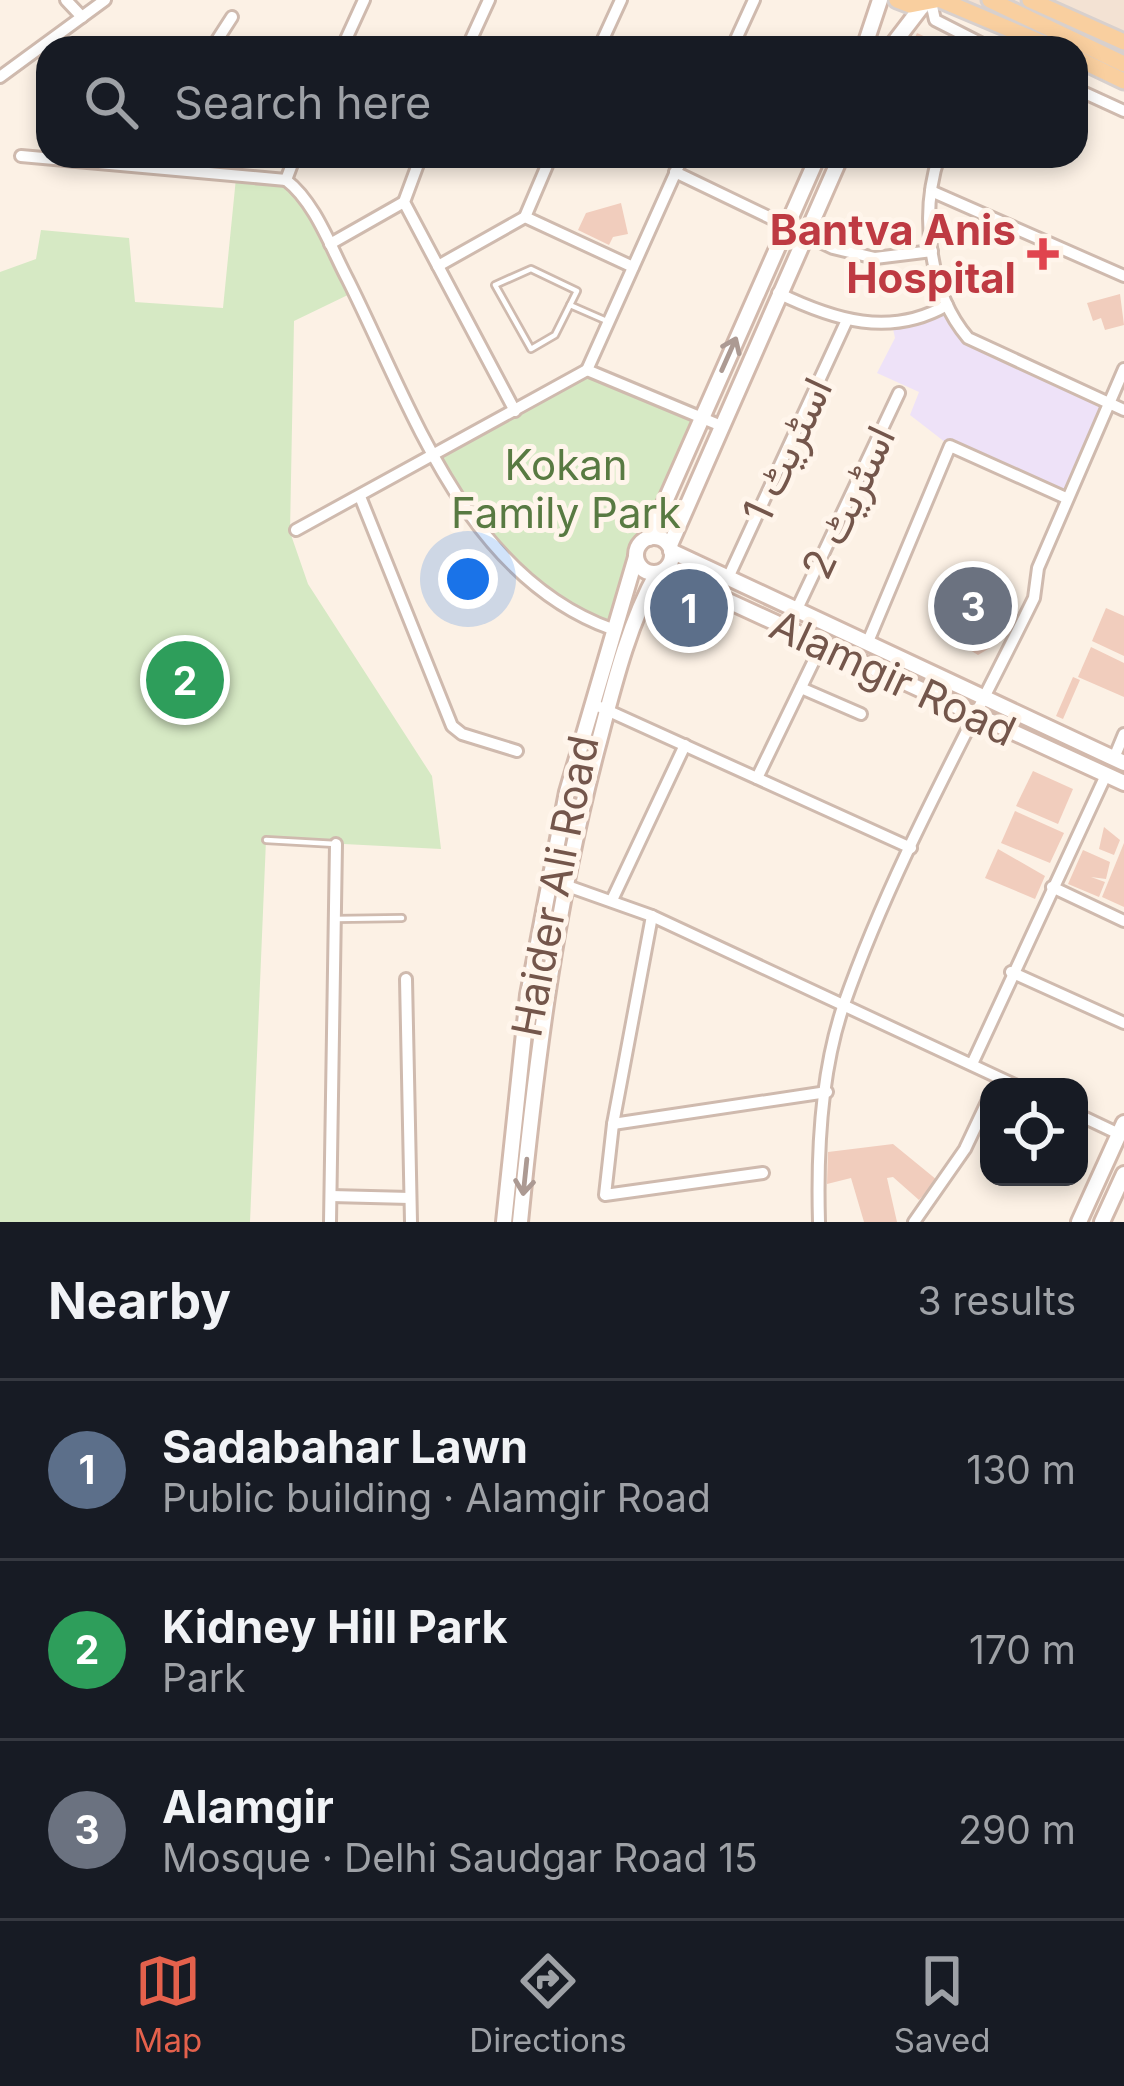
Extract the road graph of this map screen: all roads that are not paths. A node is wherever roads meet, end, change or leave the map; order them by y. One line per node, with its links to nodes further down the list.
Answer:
1 (66, 0): 14 (street)
2 (105, 0): 14 (street)
3 (364, 0): 20 (street)
4 (489, 0): 21 (street)
5 (621, 0): 22 (street)
6 (754, 0): 23 (street)
7 (880, 0): 24 (main road)
8 (897, 0): 12 (main road)
9 (990, 0): 29 (main road)
10 (1030, 0): 30 (main road)
11 (1051, 0): 17 (main road)
12 (932, 2): 13 (main road); 25 (main road); 26 (street)
13 (965, 6): 16 (main road)
14 (82, 17): 18 (street)
15 (232, 17): 19 (street)
16 (1000, 23): 27 (street); 28 (main road)
17 (1124, 32)
18 (56, 36)
19 (220, 36)
20 (348, 36)
21 (472, 36)
22 (604, 36)
23 (738, 36)
24 (868, 36)
25 (901, 36)
26 (966, 36)
27 (994, 36)
28 (1028, 36)
29 (1065, 36)
30 (1124, 42)
31 (1088, 47): 35 (main road)
32 (36, 51): 36 (street)
33 (0, 54): 36 (street)
34 (1088, 64): 38 (main road)
35 (1124, 64)
36 (12, 69): 37 (street)
37 (0, 77)
38 (1124, 81)
39 (1088, 94): 40 (street)
40 (1124, 111)
41 (21, 156): 42 (street)
42 (36, 157)
43 (197, 168): 52 (street)
44 (291, 168): 52 (street)
45 (417, 168): 54 (street)
46 (546, 168): 55 (street)
47 (677, 168): 51 (street)
48 (813, 168): 56 (main road)
49 (836, 168): 57 (main road)
50 (936, 168): 53 (street)
51 (675, 172): 56 (street); 61 (street)
52 (286, 179): 58 (street)
53 (931, 191): 59 (street); 62 (street)
54 (404, 202): 58 (street); 60 (street)
55 (525, 217): 60 (street); 61 (street)
56 (788, 227): 57 (street); 74 (main road, one-way to 56)
57 (806, 237): 59 (street); 63 (main road)
58 (330, 244): 76 (street)
59 (932, 251): 65 (street)
60 (438, 266): 73 (street)
61 (633, 267): 67 (street)
62 (1124, 276)
63 (778, 293): 66 (street); 75 (main road)
64 (570, 305): 64 (lane); 67 (lane)
65 (947, 305): 66 (street); 71 (street)
66 (848, 320): 84 (street, اسٹریٹ 1)
67 (609, 322): 68 (street)
68 (587, 370): 73 (street); 74 (street)
69 (1124, 370): 71 (street)
70 (899, 393): 85 (street, اسٹریٹ 2)
71 (1108, 403): 72 (street); 77 (street)
72 (1124, 410)
73 (515, 411): 76 (street)
74 (701, 415): 75 (street); 80 (main road)
75 (719, 424): 81 (main road)
76 (435, 455): 78 (street); 86 (street)
77 (1066, 498): 87 (street); 90 (street)
78 (361, 499): 79 (street); 97 (street)
79 (296, 530)
80 (649, 538): 81 (main road, Alamgir Road); 82 (main road, Haider Ali Road)
81 (670, 548): 83 (main road, Haider Ali Road); 84 (main road, Alamgir Road)
82 (636, 557): 83 (main road, Alamgir Road); 86 (main road, Haider Ali Road)
83 (660, 572): 88 (main road, Alamgir Road); 92 (main road, Haider Ali Road)
84 (727, 580): 85 (main road, Alamgir Road)
85 (796, 611): 87 (main road, Alamgir Road)
86 (613, 629): 91 (main road, Haider Ali Road)
87 (867, 644): 90 (main road, Alamgir Road)
88 (821, 646): 89 (street); 94 (main road, Alamgir Road)
89 (801, 688): 93 (street); 100 (street)
90 (985, 698): 94 (street); 98 (main road, Alamgir Road)
91 (592, 702): 92 (street); 105 (main road, Haider Ali Road)
92 (607, 710): 96 (street); 105 (main road, Haider Ali Road)
93 (861, 714)
94 (973, 718): 99 (main road, Alamgir Road); 104 (street)
95 (1124, 734): 98 (street)
96 (685, 745): 100 (street); 107 (street)
97 (518, 751)
98 (1119, 760)
99 (1106, 775): 101 (main road, Alamgir Road); 106 (street)
100 (757, 778): 104 (street)
101 (1124, 783)
102 (266, 840): 103 (lane)
103 (335, 844): 110 (street)
104 (911, 848): 114 (street)
105 (558, 882): 107 (street); 129 (main road, Haider Ali Road); 130 (main road, Haider Ali Road, one-way to 130)
106 (1052, 887): 111 (street); 112 (street)
107 (612, 900): 108 (street)
108 (652, 916): 114 (street); 121 (street)
109 (402, 918): 110 (lane)
110 (337, 919): 125 (street)
111 (1124, 921)
112 (1011, 972): 115 (street); 116 (street)
113 (406, 979): 126 (street)
114 (843, 1007): 116 (street); 118 (street)
115 (1124, 1022)
116 (972, 1064): 117 (street)
117 (991, 1078)
118 (827, 1092): 121 (street); 131 (street)
119 (980, 1117): 132 (street)
120 (1088, 1118): 122 (street)
121 (613, 1124): 123 (street)
122 (1121, 1128): 133 (main road)
123 (763, 1173)
124 (1124, 1174): 134 (main road)
125 (332, 1196): 126 (street); 127 (street)
126 (410, 1198): 128 (street)
127 (330, 1222)
128 (411, 1222)
129 (503, 1222)
130 (520, 1222)
131 (819, 1222)
132 (914, 1222)
133 (1079, 1222)
134 (1102, 1222)

